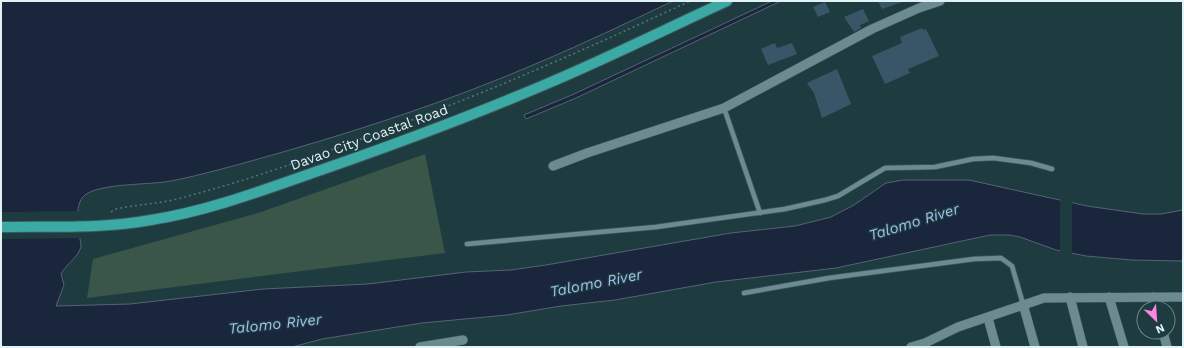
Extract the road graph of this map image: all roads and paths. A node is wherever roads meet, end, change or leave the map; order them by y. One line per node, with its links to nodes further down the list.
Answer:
1 (690, 1): 7 (path)
2 (727, 1): 9 (main road, Davao City Coastal Road)
3 (940, 1): 4 (street)
4 (724, 108): 5 (street); 8 (lane)
5 (553, 166)
6 (1052, 169): 8 (lane)
7 (111, 212)
8 (760, 213): 10 (lane)
9 (1, 227)
10 (467, 244)
11 (744, 292): 17 (lane)
12 (1070, 297): 13 (street); 17 (street); 24 (street)
13 (1109, 297): 14 (street); 25 (street)
14 (1153, 297): 15 (street); 16 (street)
15 (1183, 297)
16 (1154, 300)
17 (1023, 304): 18 (street); 23 (street)
18 (988, 318): 21 (street); 22 (street)
19 (463, 340): 20 (street)
20 (420, 347)
21 (911, 347)
22 (996, 347)
23 (1034, 347)
24 (1083, 347)
25 (1124, 347)

